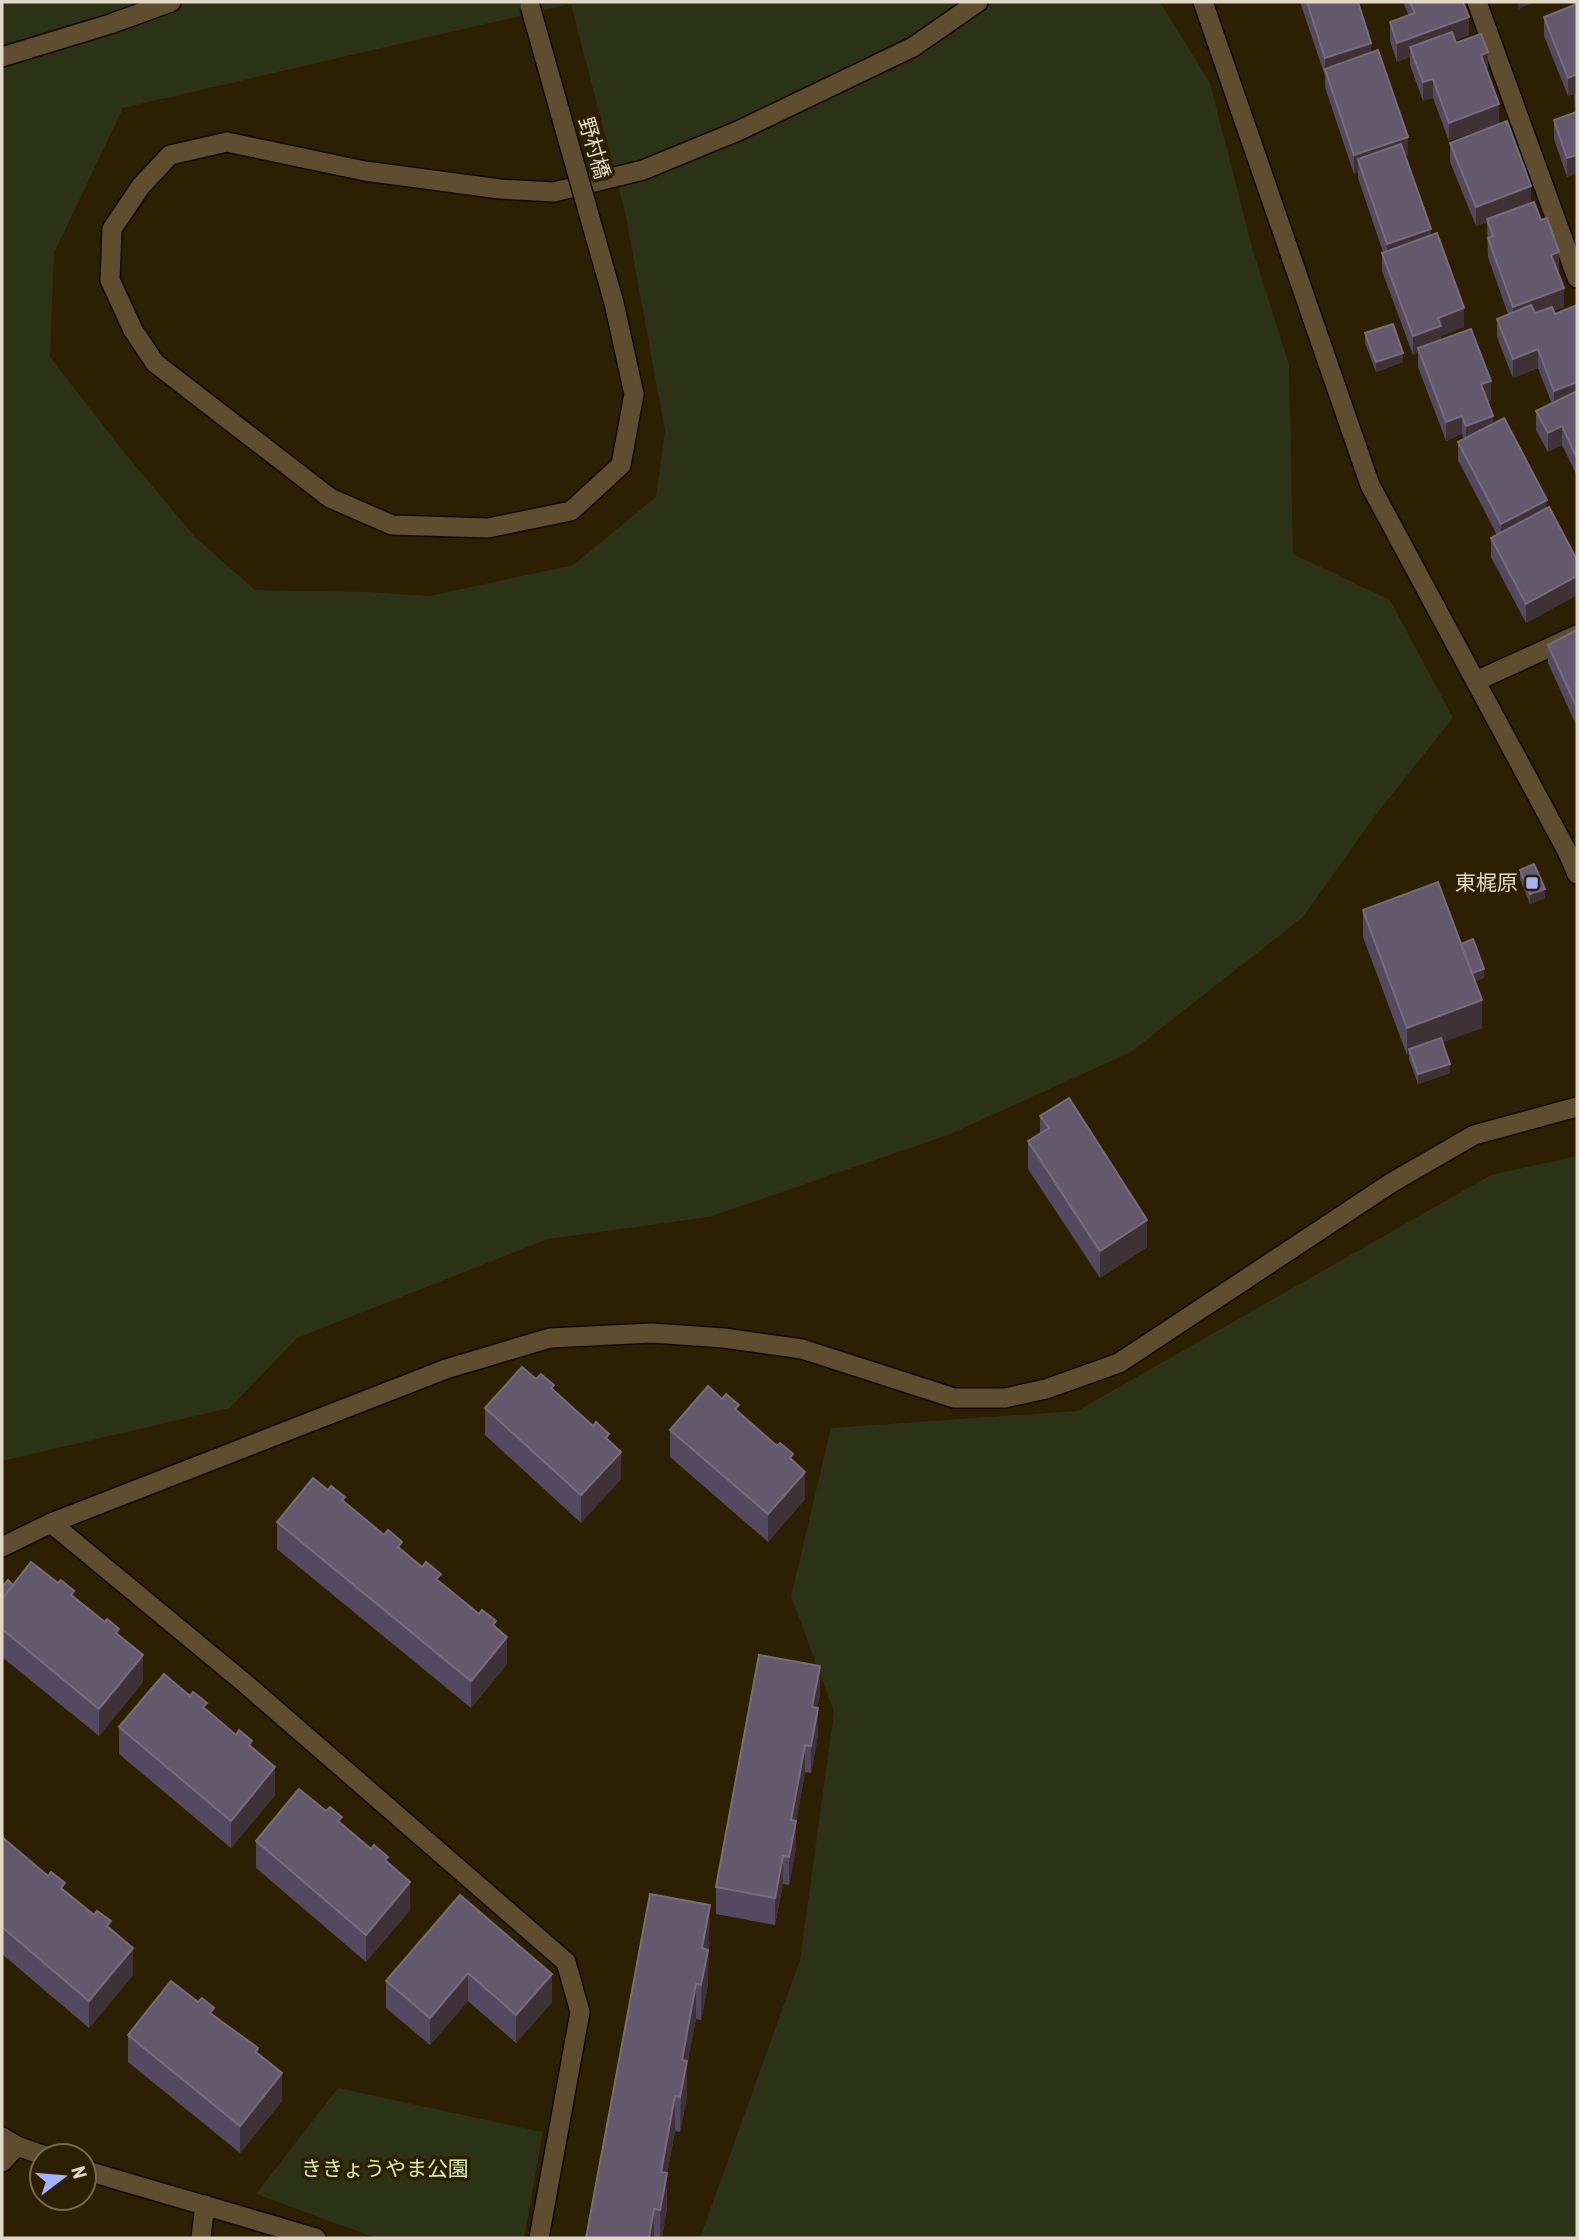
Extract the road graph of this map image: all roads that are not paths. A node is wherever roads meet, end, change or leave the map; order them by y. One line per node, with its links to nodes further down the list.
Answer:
1 (170, 2): 6 (street)
2 (978, 2): 5 (street, 野村橋, bridge)
3 (1203, 2): 9 (street)
4 (1477, 2): 7 (street)
5 (528, 4)
6 (2, 57)
7 (1577, 278)
8 (1577, 635): 9 (street)
9 (1476, 681): 10 (street)
10 (1577, 874)
11 (1577, 1107): 12 (street)
12 (51, 1523): 13 (street); 21 (street)
13 (2, 1546)
14 (10, 2142): 15 (street); 16 (street)
15 (28, 2149)
16 (2, 2162)
17 (98, 2174): 18 (street)
18 (205, 2205): 19 (street); 20 (street)
19 (201, 2238)
20 (316, 2238)
21 (539, 2238)

